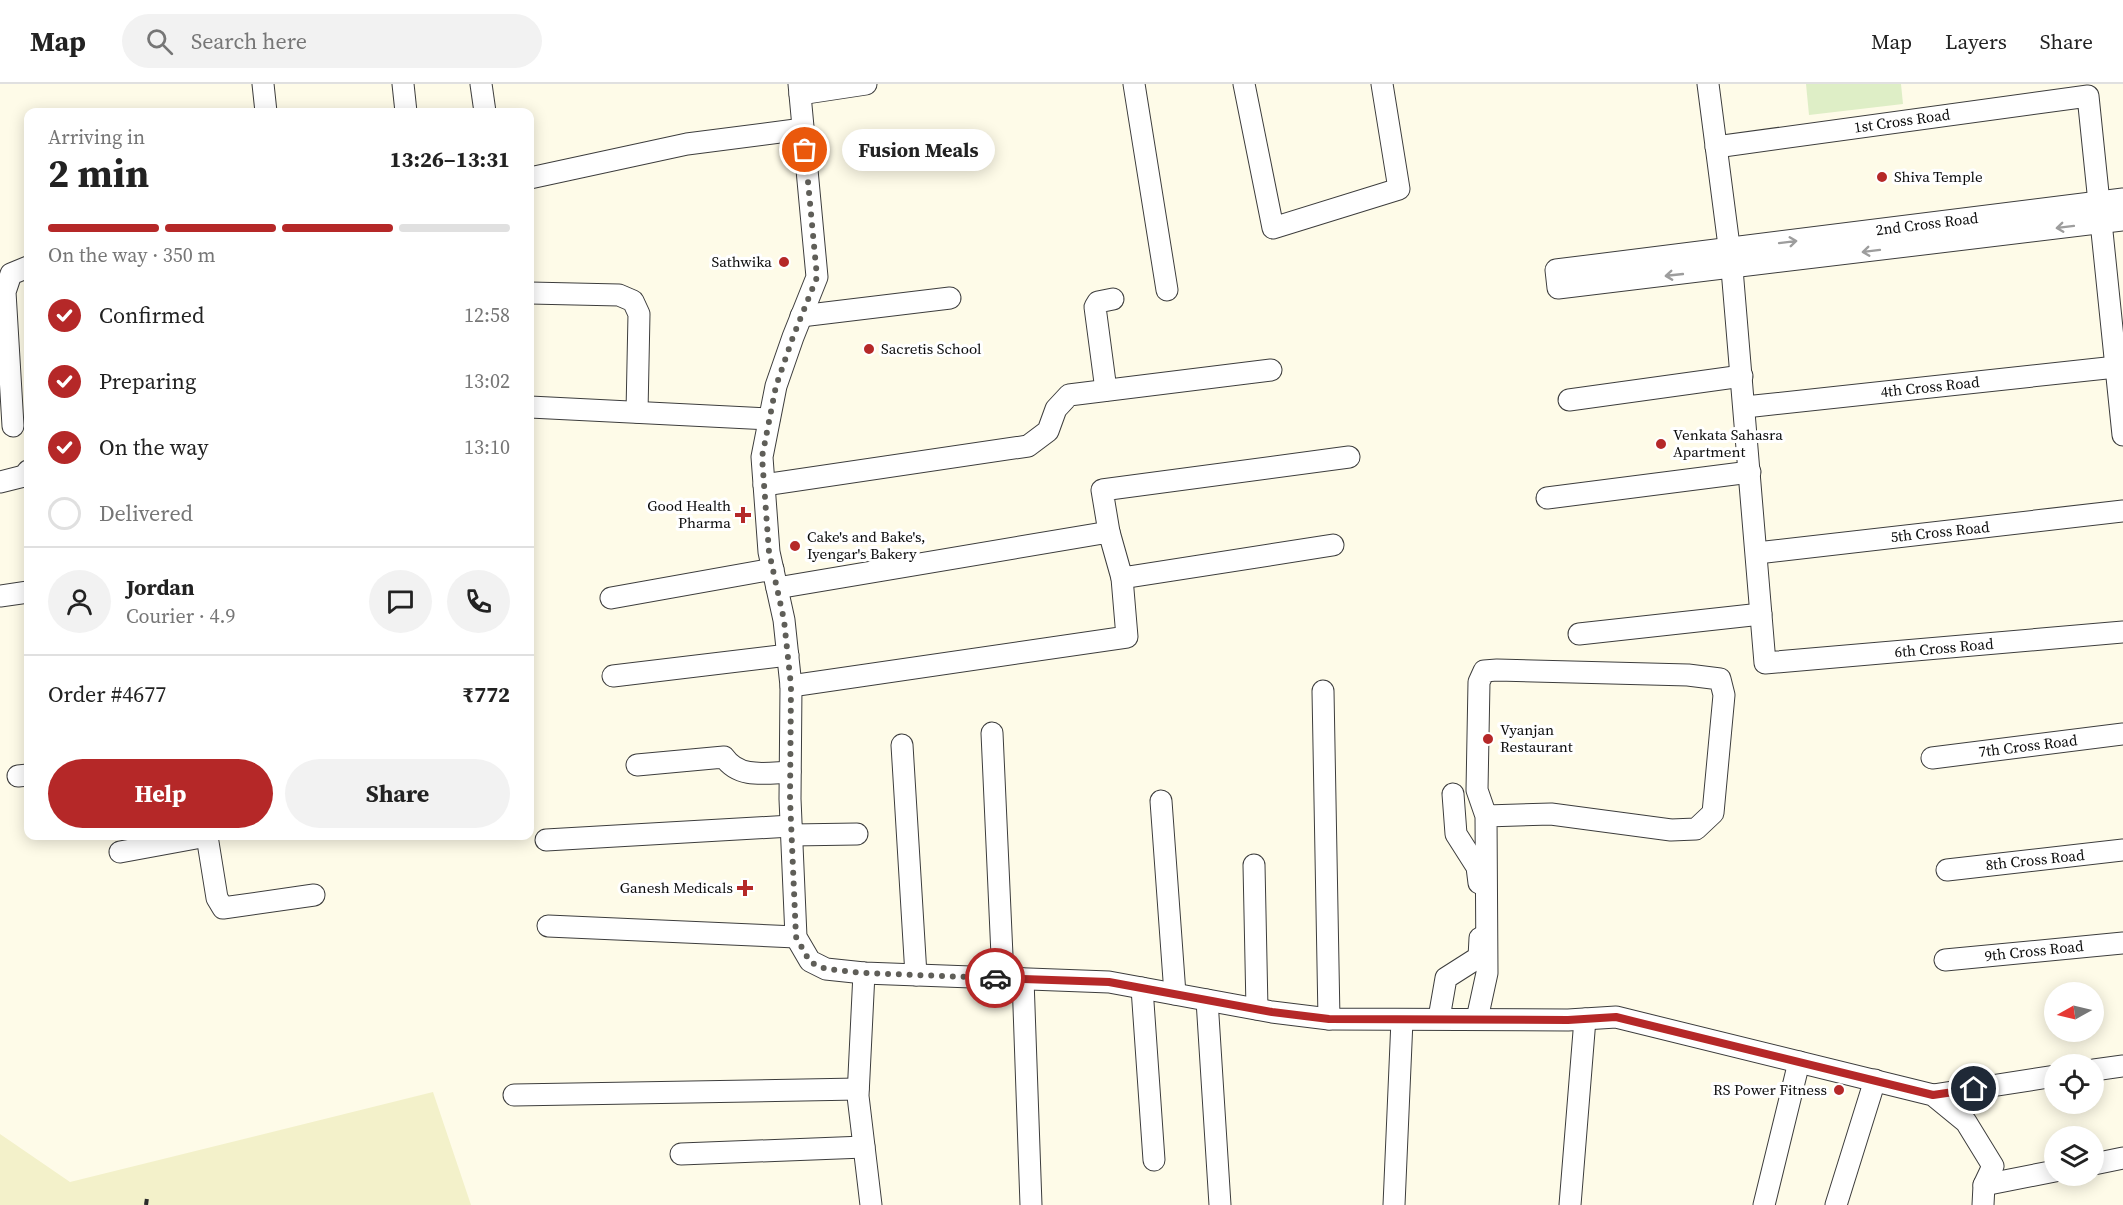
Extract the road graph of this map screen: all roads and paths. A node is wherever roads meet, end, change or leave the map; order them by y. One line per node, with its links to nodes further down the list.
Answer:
1 (263, 84): 10 (street)
2 (403, 84): 11 (street)
3 (481, 84): 12 (street)
4 (866, 84): 9 (street)
5 (1134, 84): 22 (street)
6 (1244, 84): 7 (street)
7 (1382, 84)
8 (1708, 84): 14 (street)
9 (800, 89): 13 (street)
10 (266, 108)
11 (406, 108)
12 (484, 108)
13 (803, 129): 15 (street); 26 (street)
14 (1716, 147): 17 (street, 1st Cross Road); 20 (street)
15 (534, 177)
16 (2123, 199): 17 (street, 2nd Cross Road)
17 (2099, 202): 19 (street); 20 (street, 2nd Cross Road, one-way to 17)
18 (2123, 220): 19 (street, 2nd Cross Road)
19 (2101, 223): 20 (street, 2nd Cross Road, one-way to 20); 27 (street)
20 (1731, 259): 20 (street, one-way to 20); 29 (street)
21 (24, 269): 37 (street)
22 (1167, 290)
23 (534, 293): 35 (street)
24 (950, 298): 26 (street)
25 (1113, 299): 30 (street)
26 (801, 316): 36 (street)
27 (2116, 368): 32 (street); 34 (street, 4th Cross Road)
28 (1271, 370): 30 (street)
29 (1742, 376): 31 (street); 34 (street)
30 (1106, 390): 43 (street)
31 (1569, 400)
32 (2121, 403): 38 (street)
33 (534, 406): 35 (street)
34 (1745, 407): 40 (street)
35 (637, 412): 36 (street)
36 (770, 419): 43 (street)
37 (14, 429)
38 (2123, 435)
39 (1349, 457): 46 (street)
40 (1750, 472): 44 (street); 48 (street)
41 (24, 476): 42 (street)
42 (0, 482)
43 (764, 485): 50 (street)
44 (1546, 498)
45 (2123, 511): 48 (street, 5th Cross Road)
46 (1109, 532): 49 (street); 50 (street)
47 (1332, 545): 49 (street)
48 (1757, 552): 54 (street)
49 (1122, 578): 59 (street)
50 (775, 579): 53 (street); 57 (street)
51 (24, 593): 52 (street)
52 (0, 597)
53 (611, 598)
54 (1761, 614): 55 (street, 6th Cross Road); 56 (street)
55 (2123, 632)
56 (1579, 634)
57 (788, 655): 58 (street); 59 (street)
58 (613, 676)
59 (791, 686): 66 (street)
60 (1323, 691): 92 (street)
61 (992, 733): 86 (street)
62 (2123, 734): 64 (street, 7th Cross Road)
63 (902, 745): 85 (street)
64 (1932, 758)
65 (637, 765): 66 (street)
66 (790, 772): 70 (street)
67 (1454, 794): 91 (street)
68 (1161, 801): 88 (street)
69 (1486, 816): 69 (street); 93 (street)
70 (791, 830): 71 (street); 74 (street); 81 (street)
71 (857, 834)
72 (185, 840): 76 (street)
73 (208, 840): 79 (street)
74 (546, 840)
75 (2123, 850): 78 (street, 8th Cross Road)
76 (120, 852)
77 (1254, 865): 90 (street)
78 (1947, 870)
79 (314, 895)
80 (548, 926): 81 (street)
81 (796, 937): 84 (street)
82 (2123, 943): 83 (street, 9th Cross Road)
83 (1945, 960)
84 (864, 973): 85 (street); 101 (street)
85 (916, 975): 86 (street)
86 (1013, 979): 87 (street); 114 (street)
87 (1142, 988): 88 (street); 107 (street)
88 (1175, 994): 89 (street)
89 (1207, 1000): 90 (street); 115 (street)
90 (1257, 1010): 92 (street)
91 (1439, 1018): 93 (street); 95 (street)
92 (1329, 1019): 95 (street)
93 (1477, 1019): 94 (street)
94 (1585, 1019): 96 (street); 117 (street)
95 (1402, 1020): 116 (street)
96 (1799, 1062): 100 (street); 118 (street)
97 (2123, 1066): 98 (street)
98 (2104, 1069)
99 (2044, 1078): 103 (street)
100 (1875, 1080): 103 (street); 119 (street)
101 (858, 1089): 102 (street); 104 (street)
102 (514, 1095)
103 (1933, 1095): 110 (street)
104 (864, 1147): 105 (street); 113 (street)
105 (681, 1154)
106 (2123, 1158): 108 (street)
107 (1154, 1160)
108 (2104, 1162)
109 (2044, 1175): 110 (street)
110 (1984, 1195)
111 (147, 1198): 112 (path)
112 (146, 1205)
113 (871, 1205)
114 (1031, 1205)
115 (1220, 1205)
116 (1394, 1205)
117 (1570, 1205)
118 (1764, 1205)
119 (1836, 1205)

